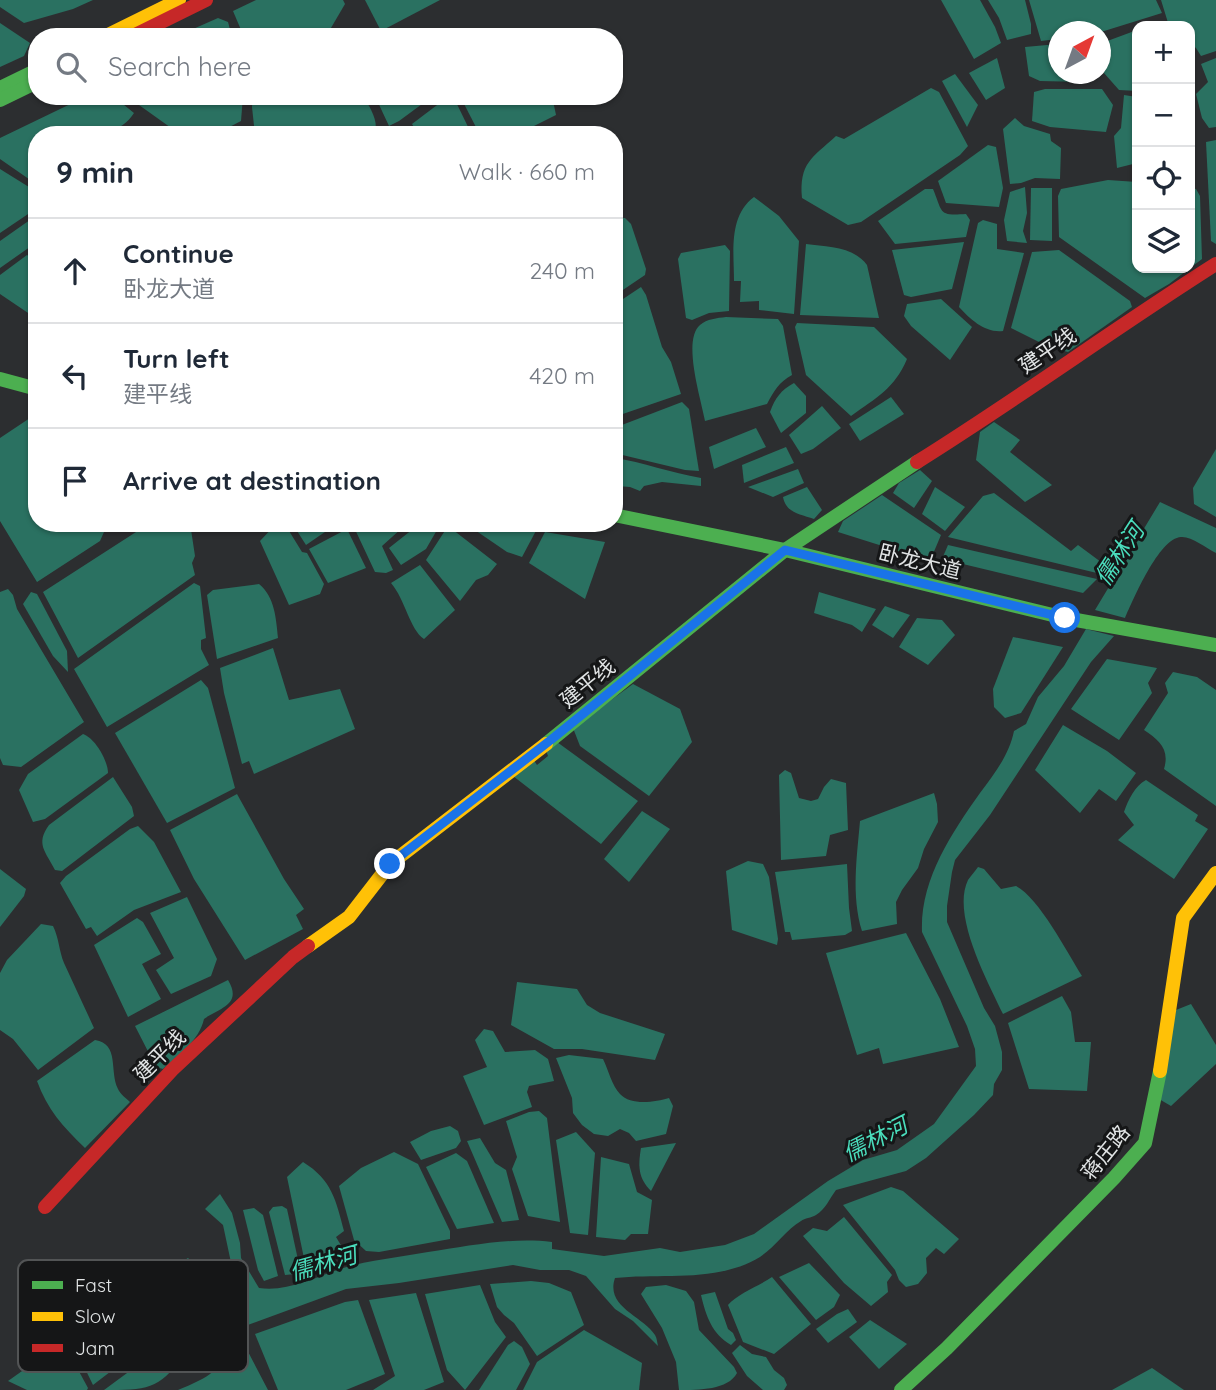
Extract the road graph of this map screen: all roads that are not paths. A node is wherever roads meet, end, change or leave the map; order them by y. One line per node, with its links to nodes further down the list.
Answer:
1 (179, 0): 3 (street)
2 (206, 0): 4 (street)
3 (122, 28)
4 (149, 28)
5 (28, 74): 7 (street)
6 (28, 86): 8 (street)
7 (0, 88)
8 (0, 100)
9 (1216, 264): 13 (street, 建平线)
10 (0, 379): 11 (street)
11 (28, 387)
12 (623, 517): 13 (street, 卧龙大道)
13 (785, 550): 14 (street, 卧龙大道); 16 (street, 建平线)
14 (1216, 645)
15 (1216, 873): 17 (street, 蒋庄路)
16 (45, 1207)
17 (901, 1390)

